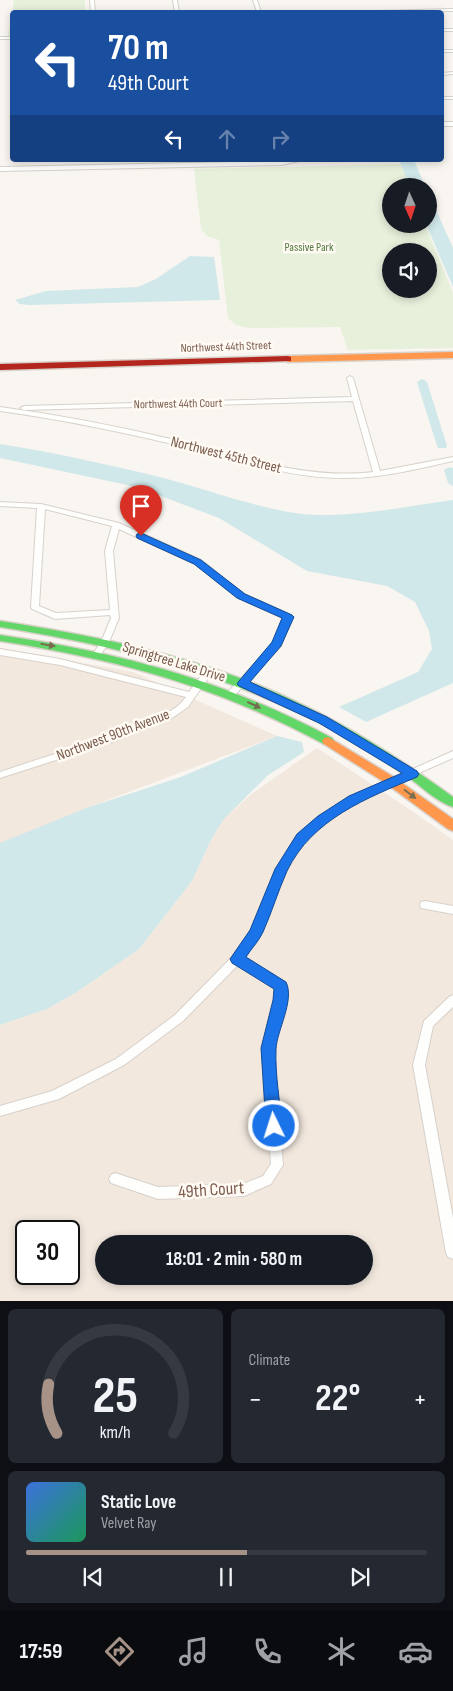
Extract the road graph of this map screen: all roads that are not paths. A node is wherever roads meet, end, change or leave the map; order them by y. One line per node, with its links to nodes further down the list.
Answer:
1 (28, 162): 5 (street)
2 (95, 162): 4 (street)
3 (291, 162): 4 (street)
4 (95, 167): 5 (street)
5 (28, 168): 6 (street)
6 (0, 169)
7 (453, 354): 9 (street, Northwest 44th Street)
8 (453, 362): 10 (street, Northwest 44th Street)
9 (0, 367)
10 (0, 374)
11 (350, 378): 12 (street)
12 (356, 399): 13 (street, Northwest 44th Court); 15 (street)
13 (0, 408): 15 (street, Northwest 45th Street)
14 (453, 459): 15 (street, Northwest 45th Street)
15 (377, 474)
16 (0, 504): 17 (street)
17 (41, 506): 18 (street); 19 (street)
18 (116, 525): 19 (street); 27 (street)
19 (115, 612): 22 (street)
20 (0, 624): 22 (street, Springtree Lake Drive)
21 (0, 638): 24 (street, Springtree Lake Drive, one-way to 24)
22 (105, 642): 24 (street); 25 (street, Springtree Lake Drive)
23 (0, 652): 29 (street)
24 (97, 654): 26 (street, Springtree Lake Drive)
25 (209, 671): 26 (street, Northwest 90th Avenue); 27 (street, Springtree Lake Drive)
26 (200, 684): 28 (street, Springtree Lake Drive); 29 (street, Northwest 90th Avenue)
27 (243, 684): 28 (street); 31 (street, Springtree Lake Drive)
28 (230, 695): 33 (street, Springtree Lake Drive, one-way to 33)
29 (192, 696): 32 (street, Northwest 90th Avenue)
30 (453, 754): 31 (street)
31 (413, 774): 33 (street); 34 (street, Springtree Lake Drive)
32 (0, 776)
33 (393, 781): 35 (street, Springtree Lake Drive, one-way to 35); 38 (street)
34 (453, 803)
35 (453, 826)
36 (424, 905): 37 (street)
37 (453, 910)
38 (237, 959): 40 (street); 41 (street, 49th Court)
39 (453, 1000): 42 (street)
40 (0, 1111)
41 (115, 1179)
42 (453, 1253)

